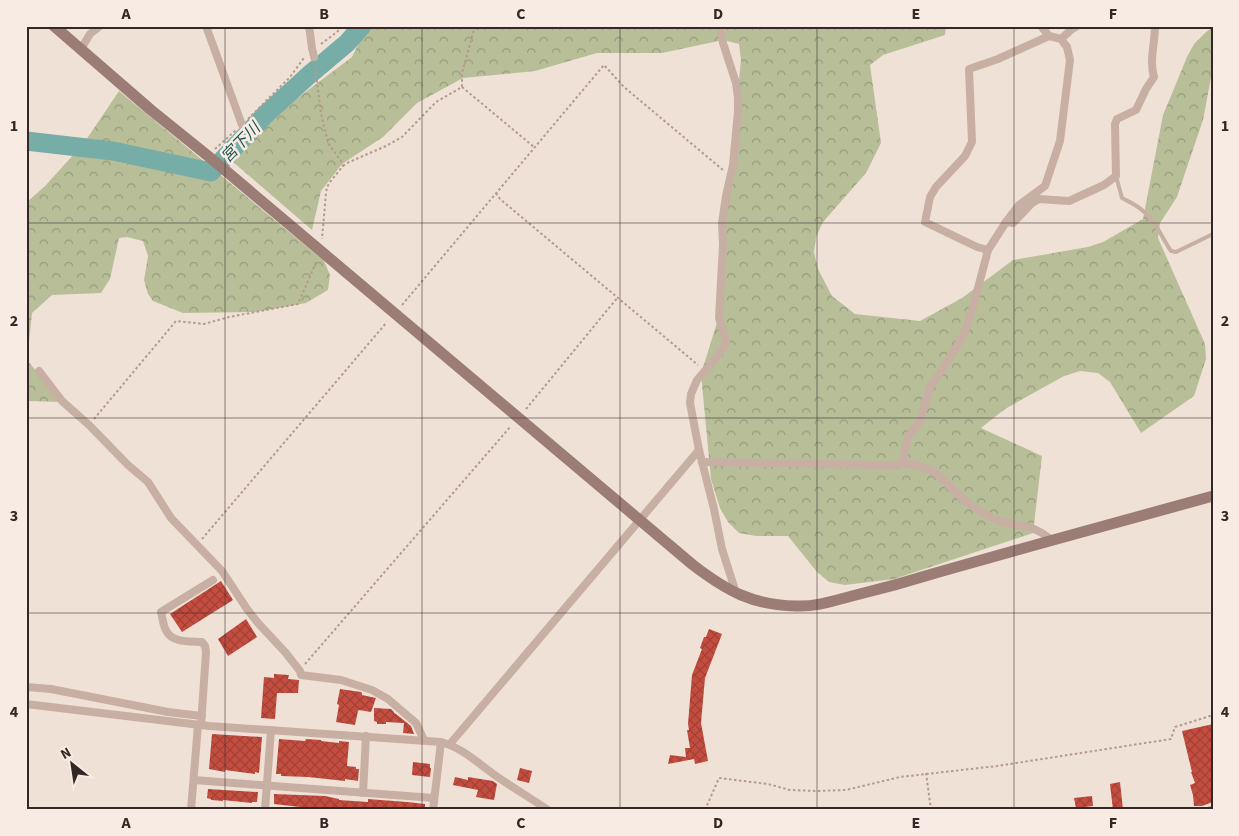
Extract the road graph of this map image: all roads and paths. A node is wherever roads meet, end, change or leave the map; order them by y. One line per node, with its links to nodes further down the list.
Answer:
1 (54, 26): 15 (street)
2 (100, 26): 11 (street)
3 (206, 26): 19 (street)
4 (309, 26): 14 (street)
5 (342, 26): 14 (path)
6 (475, 26): 18 (path)
7 (720, 26): 24 (street)
8 (1041, 26): 12 (street)
9 (1077, 26): 13 (street)
10 (1155, 26): 23 (street)
11 (90, 30): 15 (street)
12 (1049, 36): 13 (street); 28 (street)
13 (1061, 39): 26 (street)
14 (312, 48): 16 (street); 19 (path)
15 (81, 49): 21 (street)
16 (314, 57)
17 (316, 75): 22 (path)
18 (462, 87): 20 (path); 22 (path)
19 (242, 125): 21 (path)
20 (534, 147): 24 (path); 25 (path)
21 (210, 158): 29 (street)
22 (343, 166): 29 (path)
23 (1116, 176): 26 (street); 27 (lane)
24 (730, 177): 33 (street)
25 (496, 194): 30 (path); 31 (path)
26 (1006, 222): 28 (street)
27 (1213, 234)
28 (988, 250): 38 (street)
29 (321, 252): 31 (street); 35 (path)
30 (618, 297): 33 (path); 34 (path)
31 (394, 314): 34 (street); 42 (path)
32 (39, 371): 35 (street)
33 (704, 372): 36 (street)
34 (518, 417): 40 (street); 45 (path)
35 (89, 425): 42 (street)
36 (699, 450): 37 (street); 40 (street)
37 (702, 462): 38 (street); 44 (street)
38 (902, 464): 41 (street)
39 (1213, 496): 41 (street)
40 (640, 520): 44 (street); 55 (street)
41 (1052, 540): 44 (street)
42 (197, 546): 45 (street)
43 (213, 580): 49 (street)
44 (737, 594)
45 (300, 671): 53 (street)
46 (26, 687): 49 (street)
47 (26, 704): 50 (street)
48 (1213, 715): 56 (path)
49 (202, 716): 50 (street)
50 (200, 725): 51 (street); 57 (street)
51 (271, 730): 52 (street); 58 (street)
52 (366, 736): 53 (street); 59 (street)
53 (424, 740): 54 (street)
54 (441, 742): 55 (street); 60 (street)
55 (450, 744): 64 (street)
56 (926, 773): 65 (path); 66 (path)
57 (194, 780): 58 (street); 61 (street)
58 (267, 786): 59 (street); 62 (street)
59 (363, 793): 60 (street)
60 (434, 798): 63 (street)
61 (191, 810)
62 (265, 810)
63 (433, 810)
64 (548, 810)
65 (705, 810)
66 (931, 810)

